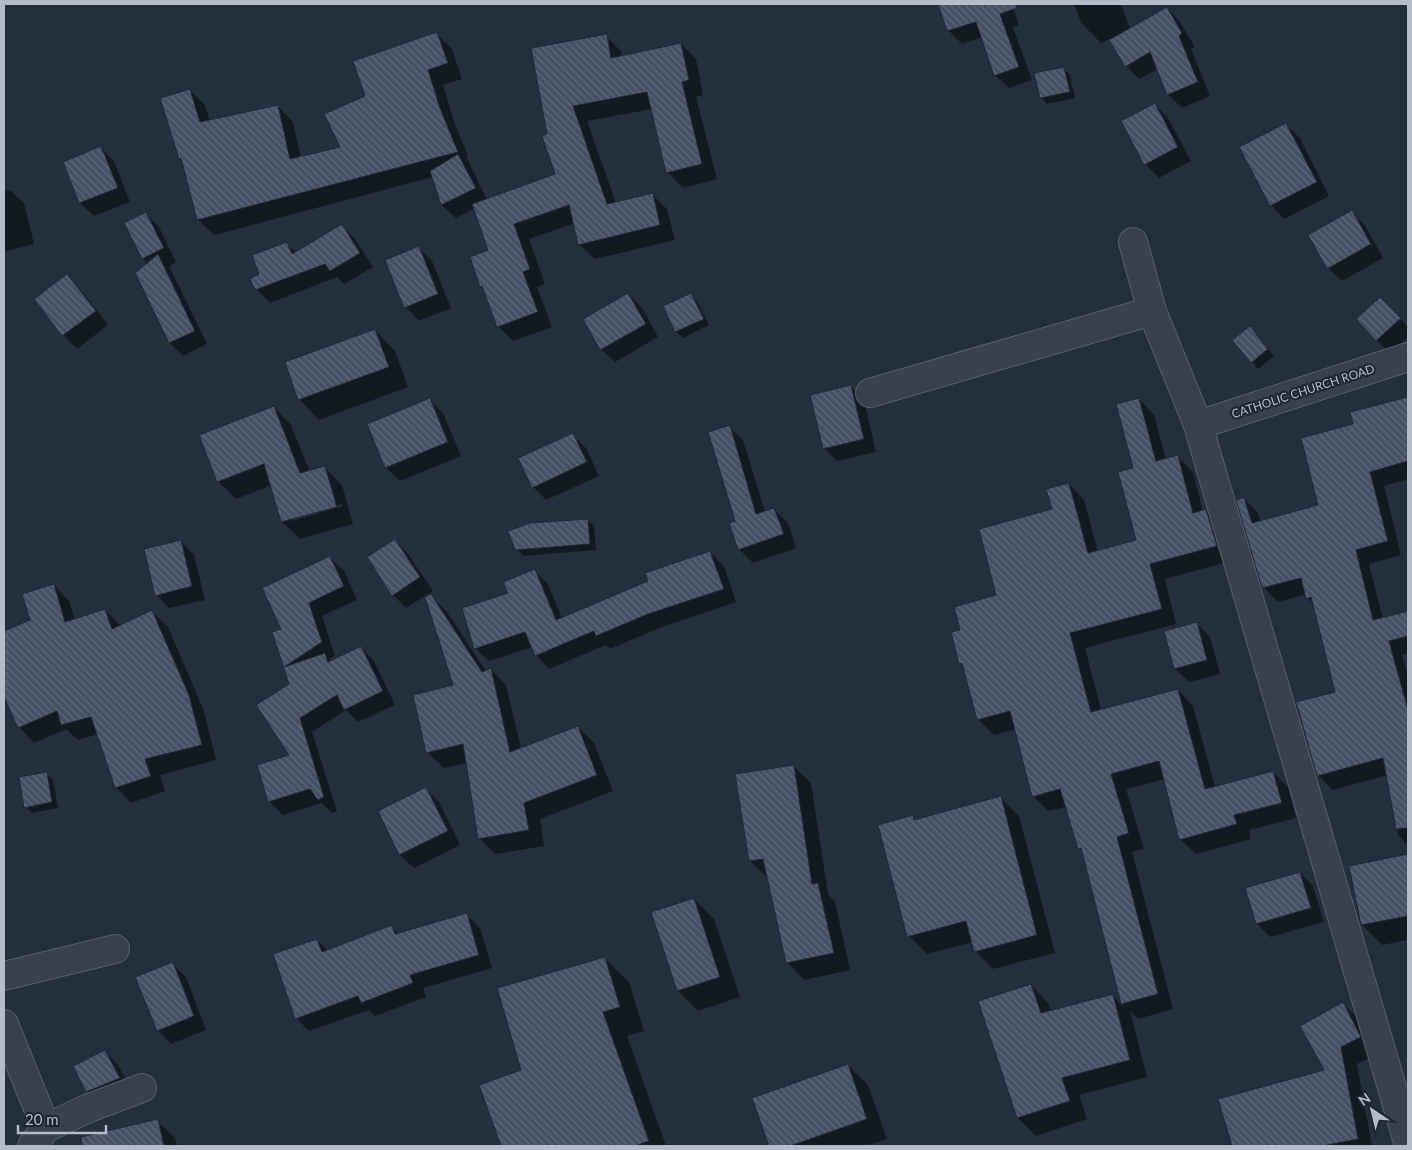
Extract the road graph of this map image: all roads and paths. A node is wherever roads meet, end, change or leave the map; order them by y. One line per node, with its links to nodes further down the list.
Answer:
1 (1132, 242): 2 (street)
2 (1152, 311): 4 (street); 5 (street)
3 (1408, 357): 5 (street, CATHOLIC CHURCH ROAD)
4 (870, 392)
5 (1198, 425): 11 (street)
6 (115, 949): 7 (street)
7 (4, 976)
8 (4, 1024): 10 (street)
9 (142, 1088): 10 (street)
10 (39, 1137)
11 (1408, 1142)

